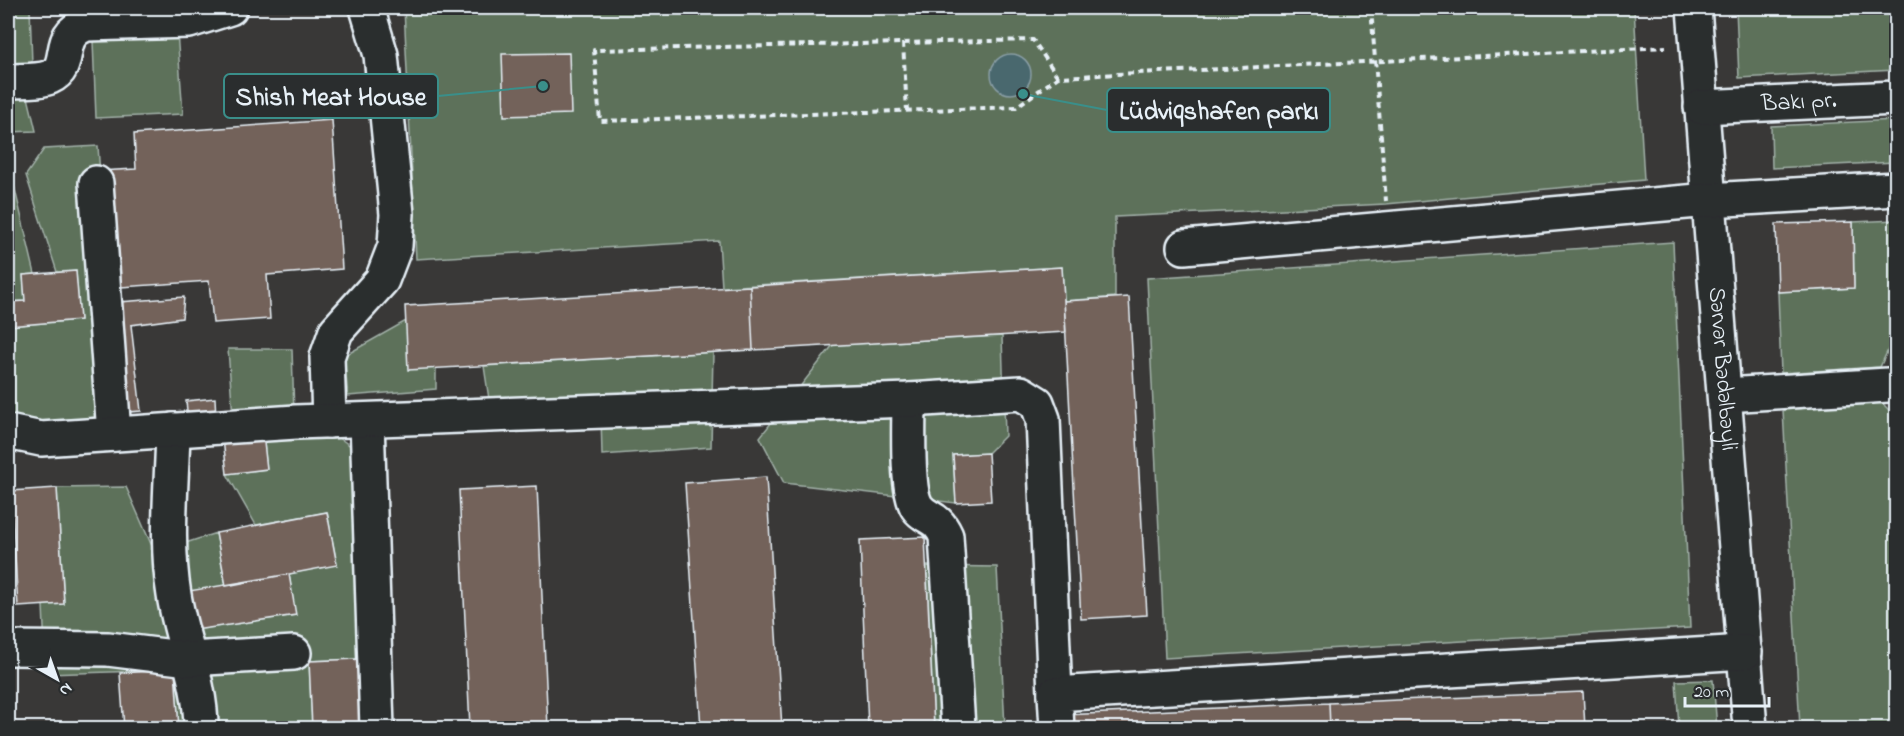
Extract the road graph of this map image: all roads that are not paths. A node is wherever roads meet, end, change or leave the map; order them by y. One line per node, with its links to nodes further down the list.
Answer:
1 (230, 8): 4 (street)
2 (367, 8): 15 (street)
3 (1695, 10): 6 (street, Sərvər Bədəlbəyli)
4 (8, 81)
5 (1896, 98): 6 (street, Bakı pr.)
6 (1701, 107): 9 (street, Sərvər Bədəlbəyli)
7 (96, 183): 18 (street)
8 (1896, 189): 9 (street)
9 (1709, 200): 10 (street); 12 (street, Sərvər Bədəlbəyli)
10 (1184, 247)
11 (1894, 380): 12 (street)
12 (1725, 395): 20 (street, Sərvər Bədəlbəyli)
13 (909, 400): 14 (street); 23 (street); 26 (street)
14 (367, 420): 15 (street); 25 (street)
15 (329, 421): 16 (street)
16 (173, 430): 18 (street); 22 (street)
17 (8, 432): 18 (street)
18 (114, 434)
19 (8, 648): 22 (street)
20 (1745, 652): 23 (street); 28 (street, Sərvər Bədəlbəyli)
21 (294, 653): 22 (street)
22 (189, 659): 24 (street)
23 (1055, 694): 27 (street)
24 (201, 729)
25 (377, 729)
26 (958, 729)
27 (1057, 729)
28 (1750, 729)

